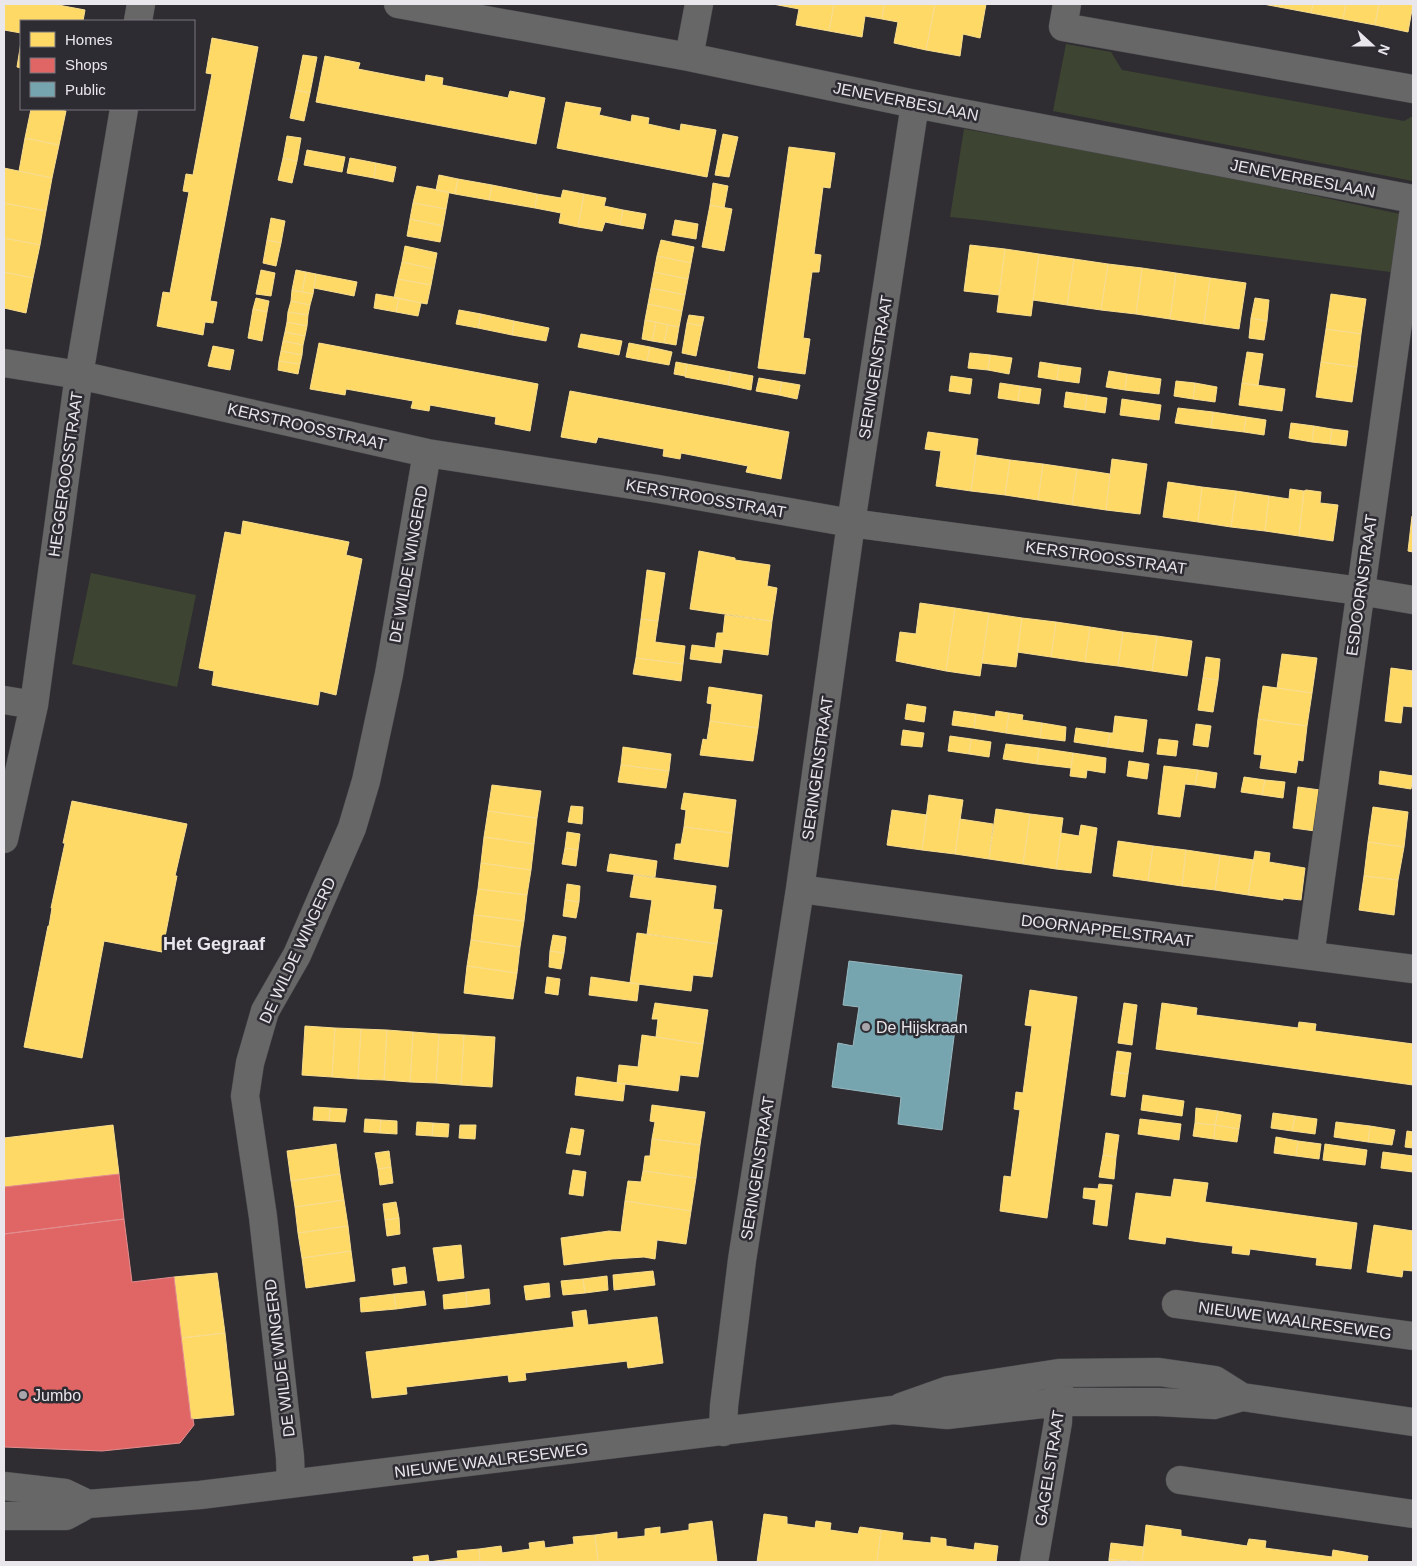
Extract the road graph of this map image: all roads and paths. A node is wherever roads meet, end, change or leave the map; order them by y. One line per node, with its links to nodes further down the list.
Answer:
1 (141, 4): 5 (street)
2 (398, 4): 6 (street, JENEVERBESLAAN)
3 (698, 4): 6 (street)
4 (1065, 15): 7 (street)
5 (138, 20)
6 (688, 57): 8 (street, JENEVERBESLAAN)
7 (1413, 89)
8 (916, 104): 10 (street, JENEVERBESLAAN); 15 (street, SERINGENSTRAAT)
9 (124, 110): 13 (street, HEGGEROOSSTRAAT)
10 (1413, 200)
11 (1413, 215): 16 (street, ESDOORNSTRAAT)
12 (4, 363): 13 (street, KERSTROOSSTRAAT)
13 (79, 375): 14 (street, KERSTROOSSTRAAT); 19 (street, HEGGEROOSSTRAAT)
14 (427, 453): 15 (street, KERSTROOSSTRAAT); 33 (street, DE WILDE WINGERD)
15 (851, 524): 16 (street, KERSTROOSSTRAAT); 21 (street, SERINGENSTRAAT)
16 (1360, 591): 17 (street, KERSTROOSSTRAAT); 22 (street, ESDOORNSTRAAT)
17 (1413, 600)
18 (4, 700): 19 (street)
19 (34, 705): 20 (street, HEGGEROOSSTRAAT)
20 (4, 839)
21 (800, 889): 22 (street, DOORNAPPELSTRAAT); 31 (street, SERINGENSTRAAT)
22 (1310, 956): 23 (street, DOORNAPPELSTRAAT)
23 (1413, 969)
24 (1176, 1304): 25 (street, NIEUWE WAALRESEWEG)
25 (1413, 1336)
26 (1059, 1373): 27 (street, NIEUWE WAALRESEWEG); 28 (street, GAGELSTRAAT); 29 (street, NIEUWE WAALRESEWEG)
27 (1242, 1397): 28 (street, NIEUWE WAALRESEWEG); 30 (street, NIEUWE WAALRESEWEG)
28 (1060, 1402): 29 (street, NIEUWE WAALRESEWEG); 38 (street, GAGELSTRAAT)
29 (893, 1410): 31 (street, NIEUWE WAALRESEWEG)
30 (1413, 1422)
31 (723, 1432): 33 (street, NIEUWE WAALRESEWEG)
32 (1180, 1480): 36 (street)
33 (291, 1484): 35 (street, NIEUWE WAALRESEWEG)
34 (4, 1486): 35 (street)
35 (88, 1504): 37 (street, NIEUWE WAALRESEWEG)
36 (1413, 1514)
37 (4, 1516)
38 (1034, 1562)

